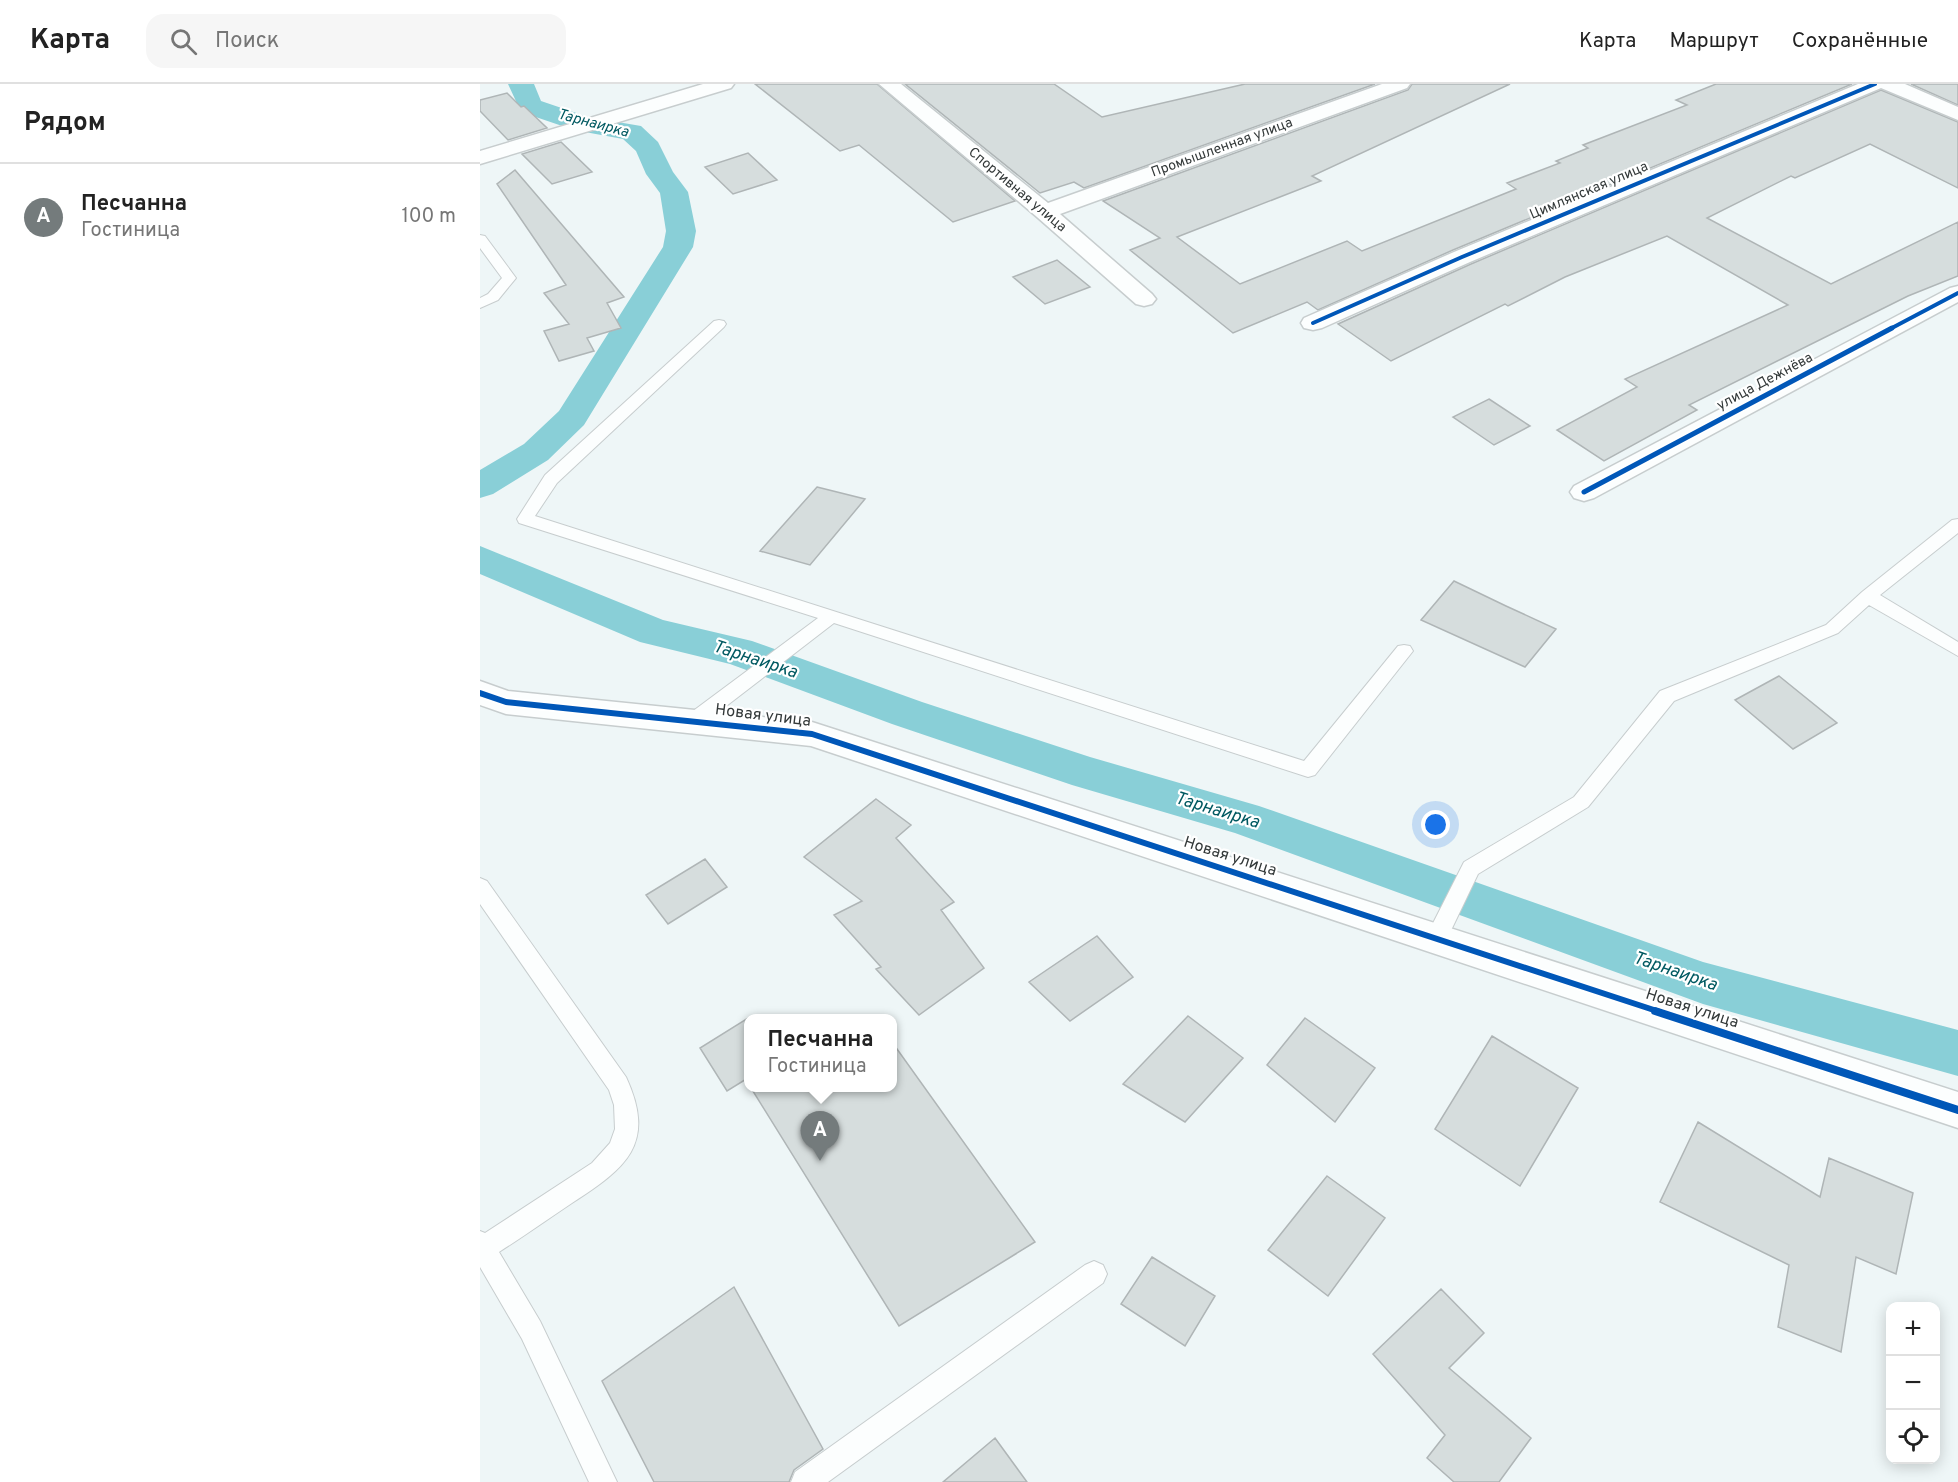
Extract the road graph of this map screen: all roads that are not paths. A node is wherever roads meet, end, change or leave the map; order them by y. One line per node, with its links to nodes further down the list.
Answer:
1 (724, 84): 7 (street)
2 (889, 84): 8 (street, Спортивная улица)
3 (1400, 84): 8 (street, Промышленная улица)
4 (1875, 84): 13 (street, Цимлянская улица)
5 (1888, 84): 6 (street)
6 (1958, 114)
7 (480, 158)
8 (1044, 212): 11 (street, Спортивная улица)
9 (480, 239): 12 (lane)
10 (1958, 293): 15 (street, улица Дежнёва)
11 (1144, 299)
12 (480, 304)
13 (1314, 322)
14 (719, 324): 18 (lane)
15 (1584, 492)
16 (1958, 524): 17 (lane)
17 (1868, 596): 19 (lane); 24 (lane)
18 (832, 615): 20 (lane); 22 (lane)
19 (1958, 650)
20 (1404, 651)
21 (489, 704): 22 (street, Новая улица)
22 (692, 722): 24 (street, Новая улица)
23 (480, 887): 26 (lane)
24 (1436, 939): 25 (street, Новая улица)
25 (1958, 1110)
26 (482, 1246): 28 (lane)
27 (1094, 1274): 29 (lane)
28 (603, 1482)
29 (806, 1482)

